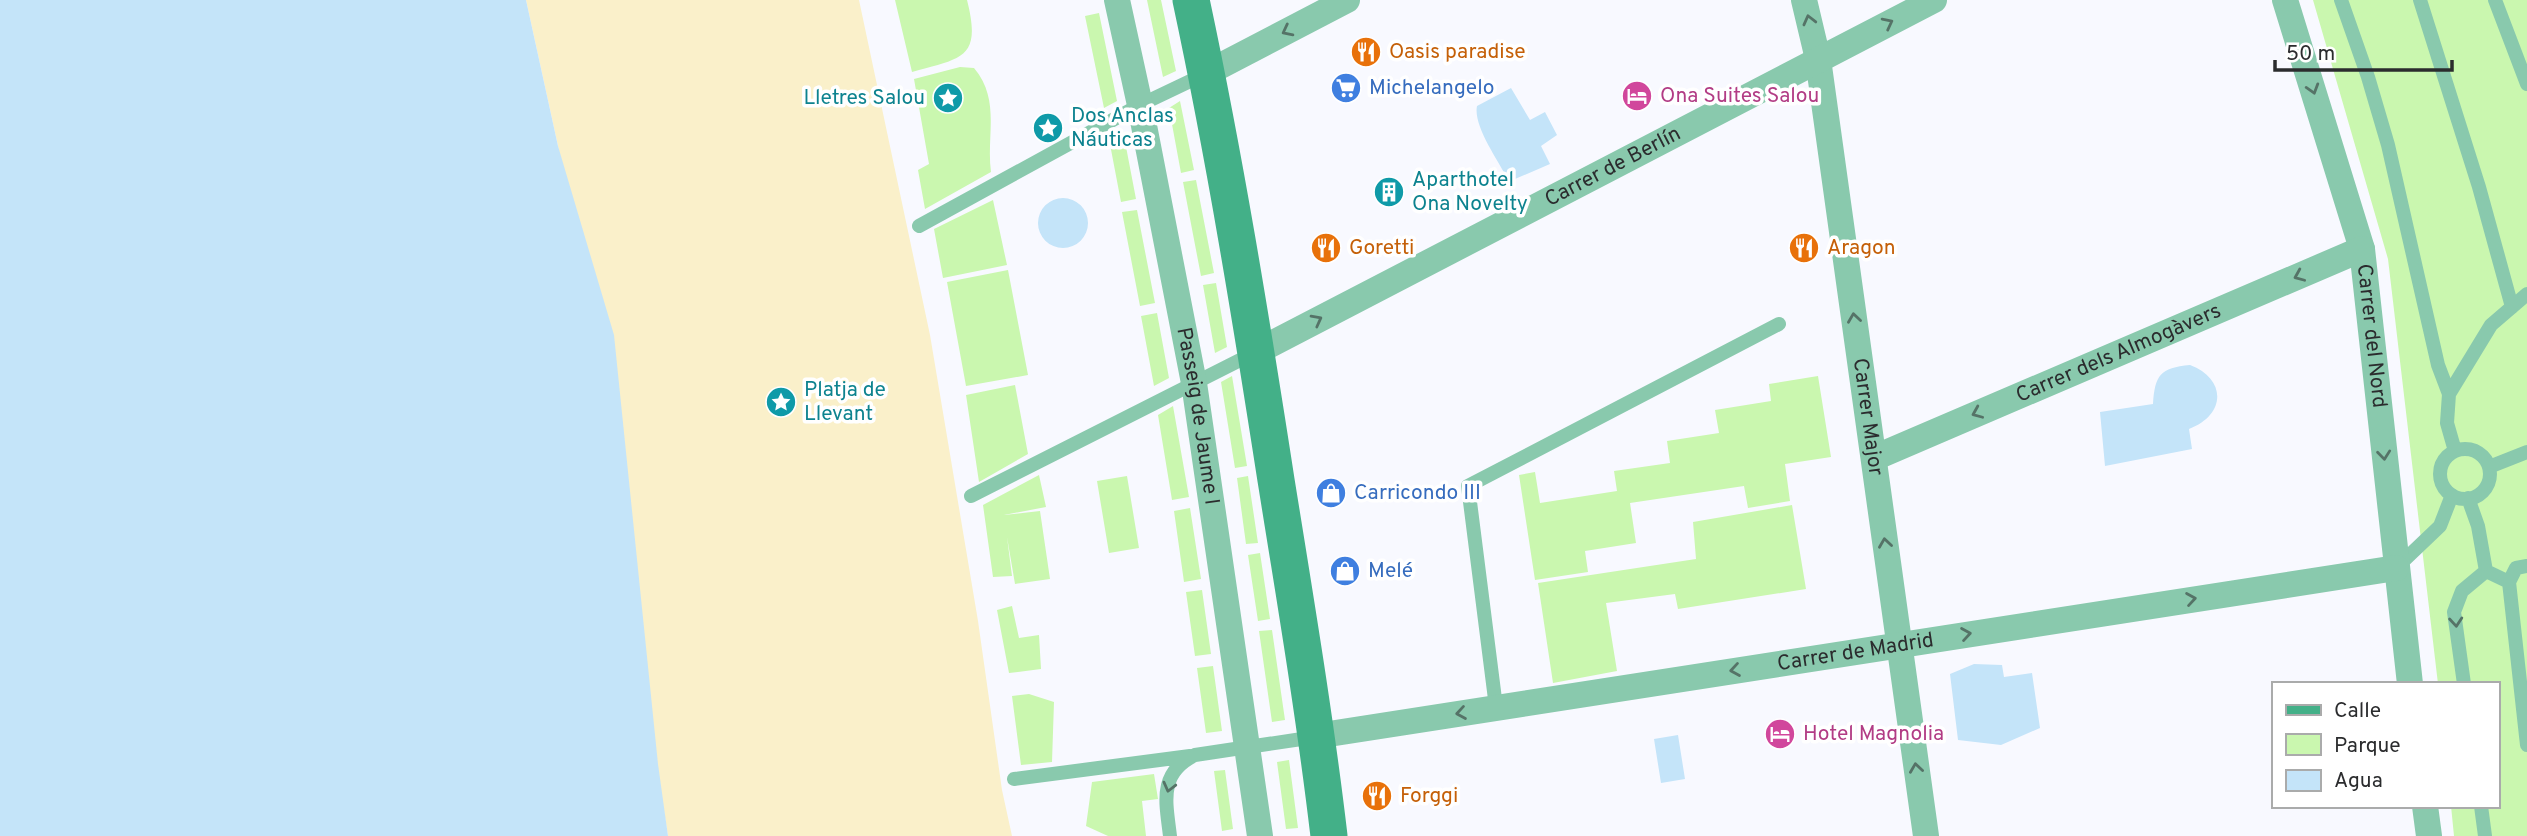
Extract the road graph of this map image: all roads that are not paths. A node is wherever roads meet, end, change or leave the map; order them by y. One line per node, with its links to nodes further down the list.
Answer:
1 (1117, 0): 13 (street, Passeig de Jaume I)
2 (1191, 0): 11 (street)
3 (1347, 0): 11 (street, one-way to 11)
4 (1804, 0): 10 (street, Carrer Major, one-way to 4)
5 (1934, 0): 10 (street, Carrer de Berlín, one-way to 5)
6 (2285, 0): 15 (street, Carrer del Nord, one-way to 15)
7 (2341, 0): 21 (lane)
8 (2420, 0): 17 (lane)
9 (2495, 0): 12 (lane)
10 (1818, 59): 19 (street, Carrer de Berlín, one-way to 10); 24 (street, Carrer Major, one-way to 10)
11 (1207, 73): 13 (lane); 19 (street)
12 (2527, 84)
13 (1140, 105): 14 (lane); 20 (street, Passeig de Jaume I)
14 (919, 226)
15 (2362, 249): 24 (street, Carrer dels Almogàvers, one-way to 24); 30 (street, Carrer del Nord, one-way to 30)
16 (2527, 294): 17 (lane)
17 (2512, 307): 21 (lane)
18 (1779, 324): 36 (lane)
19 (1256, 352): 20 (lane); 37 (street)
20 (1194, 383): 27 (lane); 39 (street, Passeig de Jaume I)
21 (2449, 394): 22 (lane)
22 (2455, 450): 25 (lane); 26 (lane)
23 (2527, 452): 25 (lane)
24 (1874, 458): 33 (street, Carrer Major, one-way to 24)
25 (2489, 467): 28 (lane)
26 (2452, 495): 28 (lane); 30 (lane)
27 (971, 496)
28 (2468, 498): 31 (lane)
29 (2527, 566): 32 (lane)
30 (2396, 568): 33 (street, Carrer de Madrid, one-way to 30); 34 (street, Carrer del Nord)
31 (2486, 571): 32 (lane); 35 (lane, one-way to 35)
32 (2509, 582): 38 (lane)
33 (1899, 645): 36 (street, Carrer de Madrid, one-way to 36); 47 (street, Carrer Major, one-way to 33)
34 (2410, 682)
35 (2464, 682)
36 (1496, 707): 37 (street, Carrer de Madrid, one-way to 37)
37 (1316, 736): 39 (lane); 46 (street)
38 (2527, 745)
39 (1248, 746): 40 (lane); 45 (street, Passeig de Jaume I)
40 (1195, 755): 41 (lane); 44 (lane, one-way to 44)
41 (1014, 779)
42 (2426, 808): 48 (street)
43 (2481, 808): 49 (lane)
44 (1170, 836)
45 (1260, 836)
46 (1329, 836)
47 (1926, 836)
48 (2429, 836)
49 (2484, 836)

